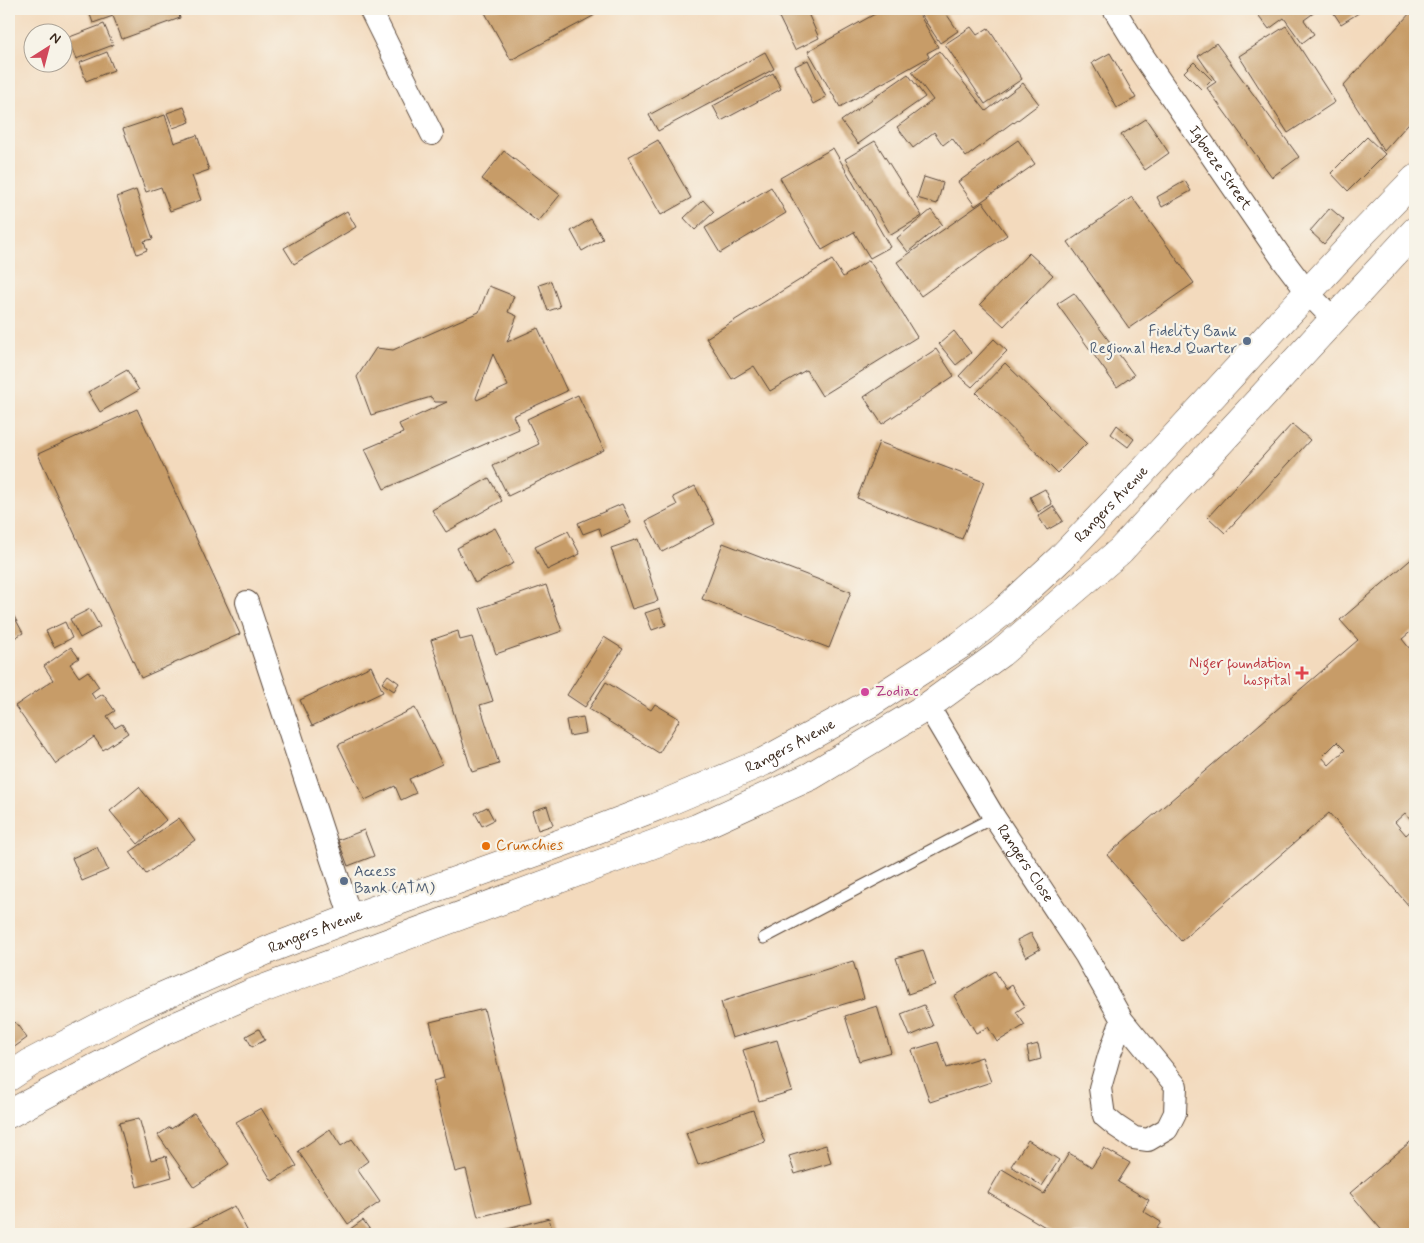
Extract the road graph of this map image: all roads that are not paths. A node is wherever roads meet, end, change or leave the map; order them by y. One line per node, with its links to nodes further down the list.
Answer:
1 (370, 9): 3 (street)
2 (1114, 9): 6 (street, Igboeze Street)
3 (432, 134)
4 (1415, 179): 6 (main road, Rangers Avenue)
5 (1415, 231): 7 (main road)
6 (1308, 293): 7 (street, Igboeze Street); 11 (main road, Rangers Avenue)
7 (1334, 320): 9 (main road)
8 (247, 602): 11 (street)
9 (928, 706): 10 (street, Rangers Close); 15 (main road)
10 (994, 817): 12 (lane); 13 (street, Rangers Close)
11 (351, 918): 14 (main road, Rangers Avenue)
12 (764, 938)
13 (1122, 1020): 13 (street, Rangers Close)
14 (9, 1077)
15 (9, 1114)

